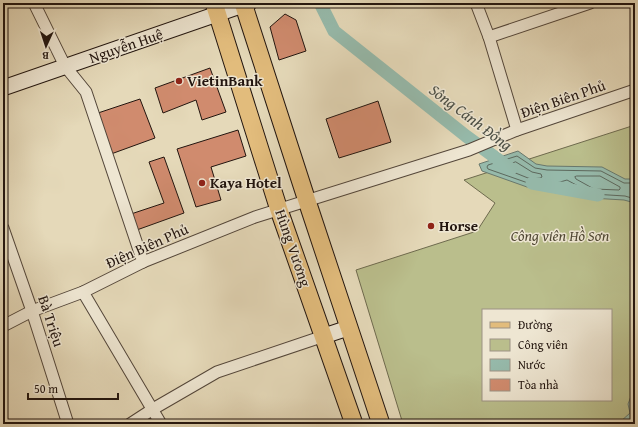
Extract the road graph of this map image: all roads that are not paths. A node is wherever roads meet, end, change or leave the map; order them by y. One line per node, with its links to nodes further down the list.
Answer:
1 (34, 3): 7 (street)
2 (476, 3): 6 (street)
3 (590, 3): 6 (street)
4 (246, 4): 5 (main road, Nguyễn Huệ); 11 (main road, Hùng Vương)
5 (216, 9): 7 (main road, Nguyễn Huệ); 12 (main road, Hùng Vương)
6 (489, 37): 10 (street)
7 (65, 66): 8 (main road, Nguyễn Huệ); 15 (street)
8 (3, 88)
9 (635, 90): 10 (street, Điện Biên Phủ)
10 (517, 130): 11 (street, Điện Biên Phủ)
11 (307, 201): 12 (street, Điện Biên Phủ); 19 (main road, Hùng Vương)
12 (279, 210): 15 (street, Điện Biên Phủ); 20 (main road, Hùng Vương)
13 (3, 228): 14 (street, Bà Triệu)
14 (7, 251): 17 (street, Bà Triệu)
15 (143, 262): 16 (street, Điện Biên Phủ)
16 (83, 292): 17 (street, Điện Biên Phủ); 21 (street)
17 (32, 311): 18 (street, Điện Biên Phủ); 22 (street, Bà Triệu)
18 (3, 326)
19 (348, 328): 20 (main road); 26 (main road, Hùng Vương)
20 (324, 336): 21 (street); 25 (main road, Hùng Vương)
21 (153, 409): 23 (street); 24 (street)
22 (68, 424)
23 (130, 424)
24 (161, 424)
25 (354, 424)
26 (381, 424)

